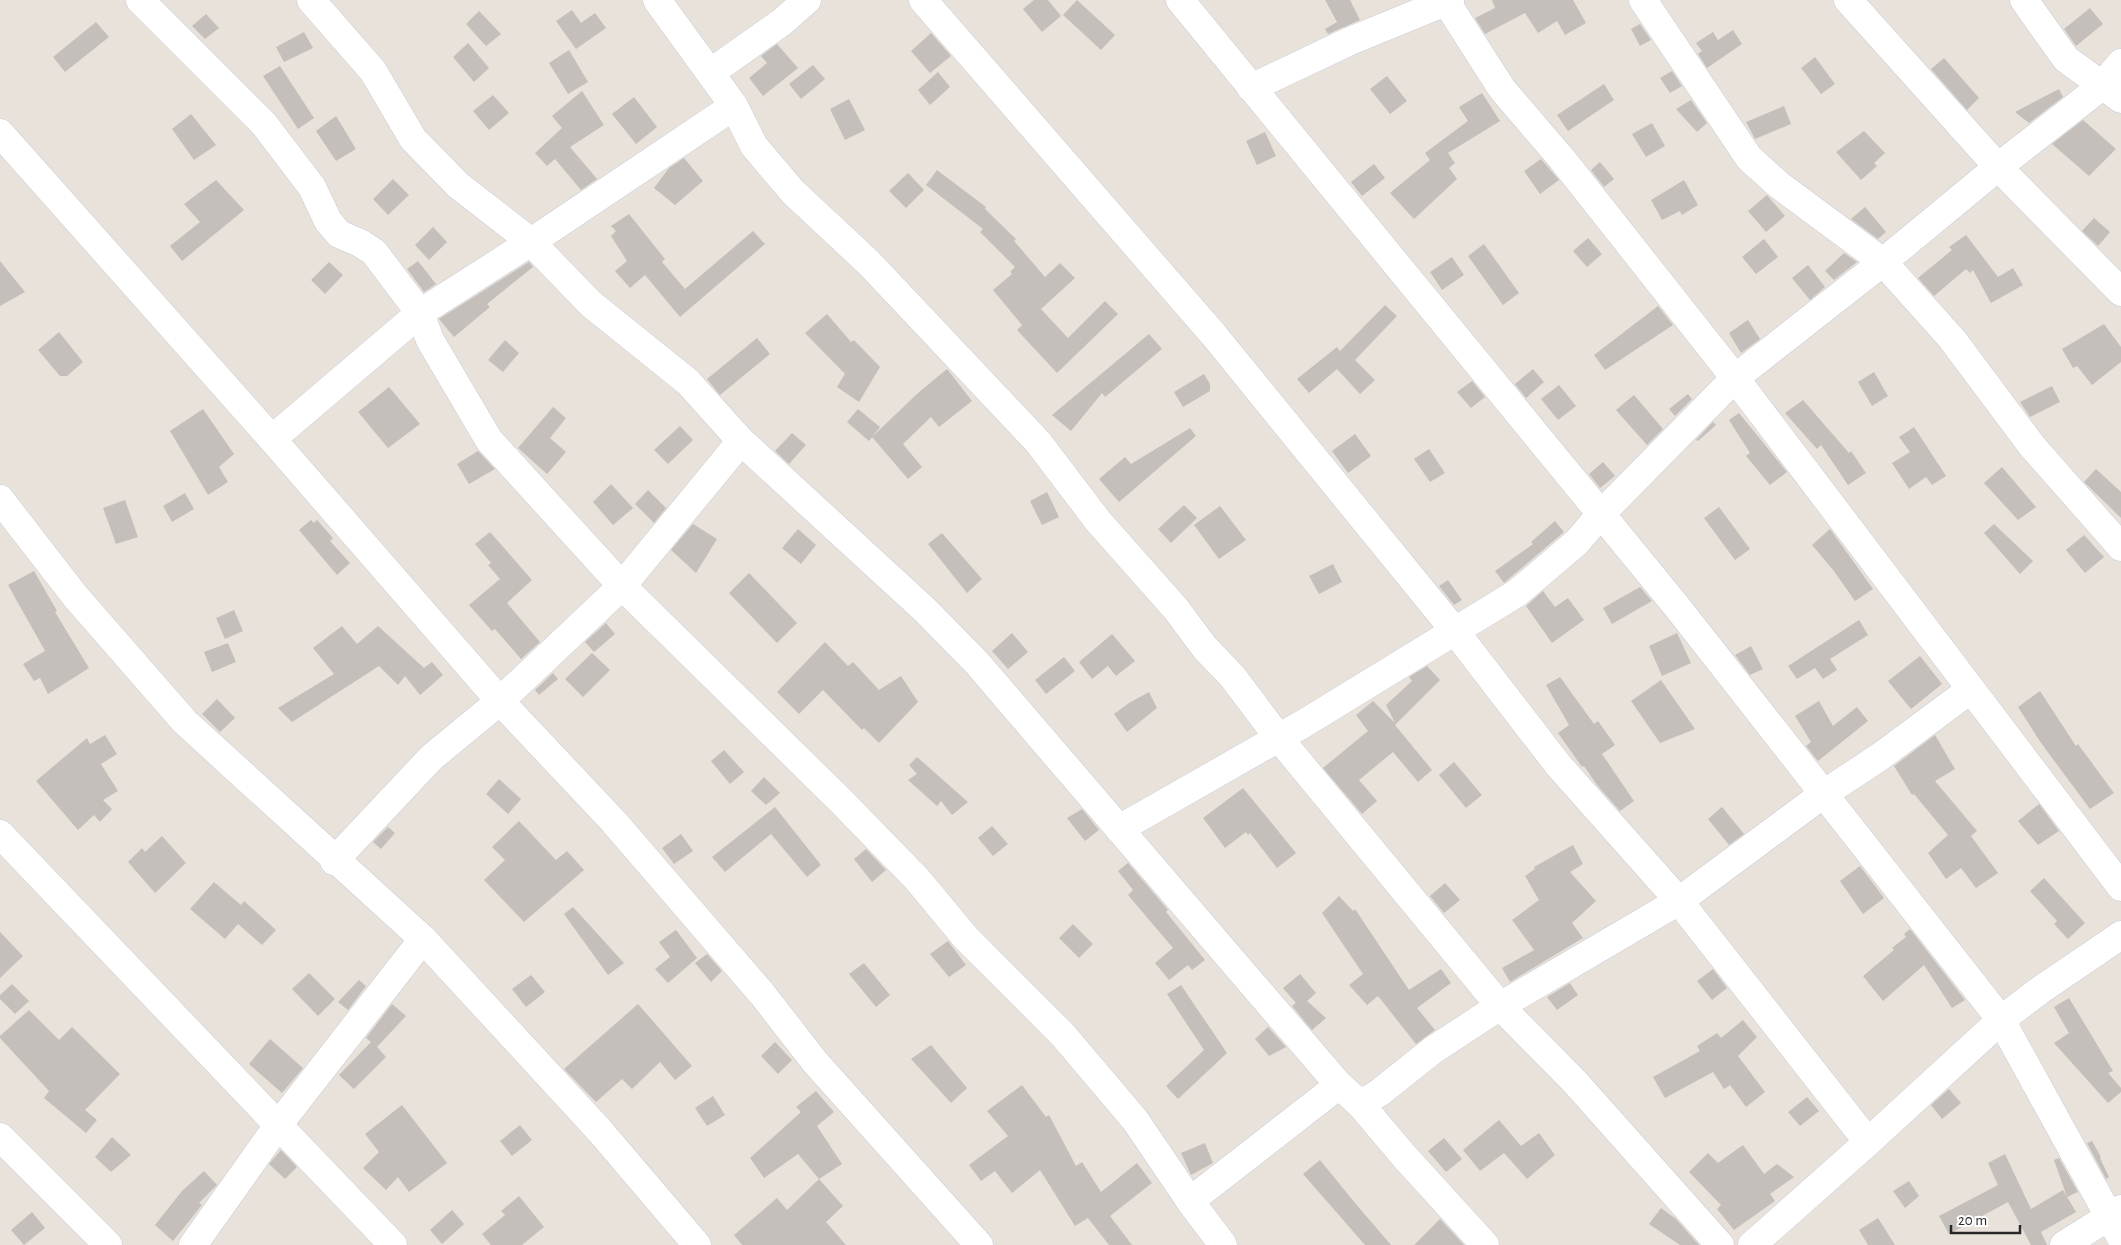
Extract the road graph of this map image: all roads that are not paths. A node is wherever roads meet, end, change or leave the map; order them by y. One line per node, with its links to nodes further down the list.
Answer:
1 (140, 0): 21 (street)
2 (312, 0): 18 (street)
3 (657, 0): 12 (street)
4 (808, 0): 12 (street)
5 (922, 0): 29 (street)
6 (1180, 0): 13 (street)
7 (1643, 0): 19 (street)
8 (1848, 0): 17 (street)
9 (2024, 0): 14 (street)
10 (1447, 1): 13 (street); 22 (street)
11 (2121, 63): 14 (street)
12 (710, 73): 15 (street)
13 (1251, 88): 26 (street)
14 (2112, 93): 17 (street)
15 (734, 106): 18 (street); 32 (street)
16 (0, 133): 23 (street)
17 (1998, 168): 19 (street); 20 (street)
18 (531, 242): 21 (street); 24 (street)
19 (1884, 262): 22 (street); 27 (street)
20 (2121, 292)
21 (420, 313): 23 (street); 28 (street)
22 (1734, 378): 26 (street); 30 (street)
23 (272, 439): 31 (street)
24 (741, 441): 28 (street); 34 (street)
25 (0, 499): 36 (street)
26 (1601, 514): 29 (street); 33 (street)
27 (2121, 547)
28 (622, 586): 31 (street); 48 (street)
29 (1454, 630): 32 (street); 38 (street)
30 (1970, 690): 33 (street); 37 (street)
31 (500, 701): 36 (street); 54 (street)
32 (1278, 737): 34 (street); 41 (street)
33 (1822, 795): 38 (street); 42 (street)
34 (1119, 828): 43 (street)
35 (0, 834): 45 (street)
36 (334, 861): 40 (street)
37 (2121, 887)
38 (1679, 901): 41 (street); 47 (street)
39 (2121, 935): 42 (street)
40 (423, 940): 45 (street); 53 (street)
41 (1500, 1006): 44 (street); 57 (street)
42 (2000, 1020): 47 (street); 49 (street)
43 (1339, 1086): 44 (street); 48 (street)
44 (1360, 1104): 56 (street)
45 (279, 1124): 51 (street); 52 (street)
46 (0, 1137): 50 (street)
47 (1868, 1142): 58 (street)
48 (1190, 1202): 55 (street)
49 (2117, 1221): 59 (street)
50 (108, 1245)
51 (192, 1245)
52 (393, 1245)
53 (697, 1245)
54 (979, 1245)
55 (1223, 1245)
56 (1485, 1245)
57 (1720, 1245)
58 (1752, 1245)
59 (2064, 1245)

